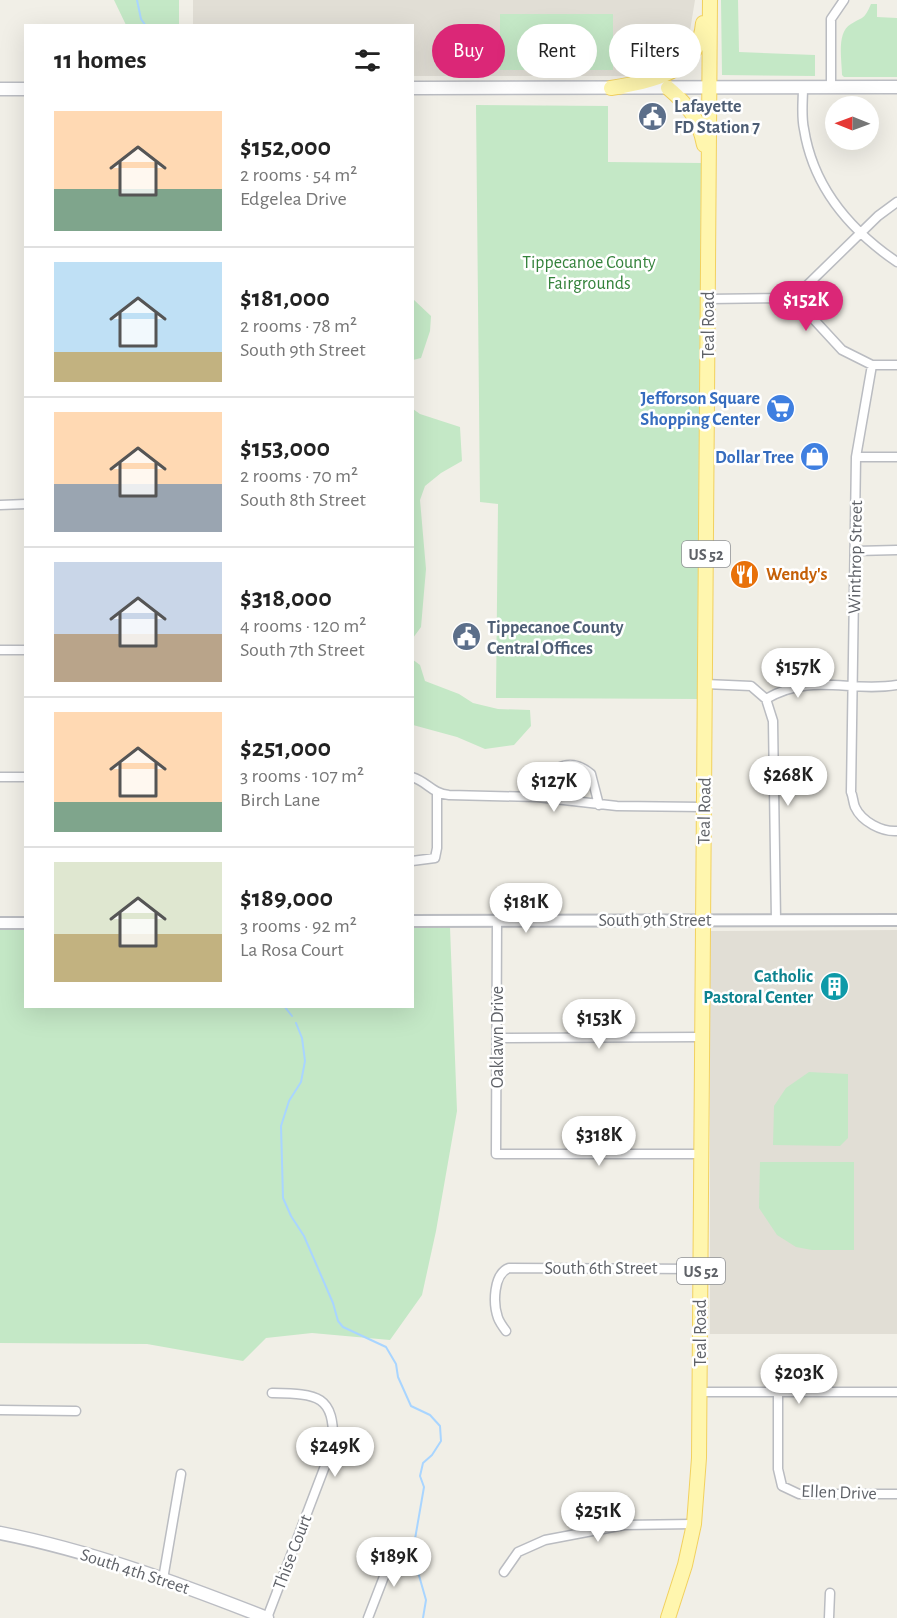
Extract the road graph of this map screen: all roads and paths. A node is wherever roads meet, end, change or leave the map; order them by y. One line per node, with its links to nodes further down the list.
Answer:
1 (705, 0): 9 (main road)
2 (710, 0): 4 (main road, Teal Road / US 52)
3 (843, 0): 6 (street)
4 (710, 87): 5 (main road); 10 (main road); 13 (main road, Teal Road / US 52)
5 (803, 87): 6 (main road); 15 (street)
6 (831, 87): 7 (main road)
7 (897, 87)
8 (414, 88): 9 (main road)
9 (611, 88): 10 (main road)
10 (668, 88): 13 (main road)
11 (0, 89): 12 (main road)
12 (24, 89)
13 (709, 189): 18 (main road, Teal Road / US 52)
14 (897, 202): 15 (street)
15 (861, 233): 16 (street); 17 (street)
16 (897, 262)
17 (794, 298): 18 (street); 19 (street)
18 (708, 299): 29 (main road, Teal Road / US 52)
19 (872, 365): 20 (street); 22 (street, Winthrop Street)
20 (897, 365)
21 (897, 456): 22 (street)
22 (856, 457): 26 (street, Winthrop Street)
23 (24, 504): 24 (street)
24 (0, 505)
25 (897, 550): 26 (street)
26 (856, 551): 30 (street, Winthrop Street)
27 (24, 650): 28 (street)
28 (0, 651)
29 (705, 684): 32 (street); 39 (main road, Teal Road / US 52)
30 (852, 685): 31 (street); 32 (street); 40 (street, Winthrop Street)
31 (897, 685)
32 (766, 699): 44 (street)
33 (0, 777): 34 (street)
34 (24, 777)
35 (414, 777): 36 (street)
36 (437, 794): 37 (street); 41 (street)
37 (537, 797): 38 (street); 38 (street)
38 (599, 805): 39 (street)
39 (704, 807): 42 (main road, Teal Road / US 52)
40 (897, 831)
41 (414, 861)
42 (703, 919): 43 (street, South 9th Street); 44 (street, South 9th Street); 49 (main road, Teal Road / US 52)
43 (497, 920): 46 (street, South 9th Street); 50 (street, Oaklawn Drive)
44 (776, 920): 45 (street, South 9th Street)
45 (897, 920)
46 (414, 921)
47 (0, 923): 48 (street)
48 (24, 923)
49 (701, 1037): 50 (street); 51 (main road, Teal Road / US 52)
50 (497, 1038): 51 (street, Oaklawn Drive)
51 (702, 1154): 52 (main road, Teal Road / US 52)
52 (701, 1269): 53 (street, South 6th Street); 54 (main road, Teal Road / US 52)
53 (506, 1331)
54 (700, 1392): 55 (street); 62 (main road, Teal Road / US 52)
55 (778, 1392): 56 (street); 61 (street, Ellen Drive)
56 (897, 1392)
57 (272, 1393): 68 (street, Thise Court)
58 (0, 1410): 59 (street)
59 (76, 1411)
60 (181, 1474): 66 (street)
61 (897, 1494)
62 (694, 1524): 65 (street); 70 (main road, Teal Road / US 52)
63 (0, 1533): 66 (main road, South 4th Street)
64 (395, 1548): 69 (street)
65 (504, 1572)
66 (163, 1579): 68 (main road, South 4th Street)
67 (830, 1593): 71 (street)
68 (267, 1618)
69 (368, 1618)
70 (668, 1618)
71 (829, 1618)

